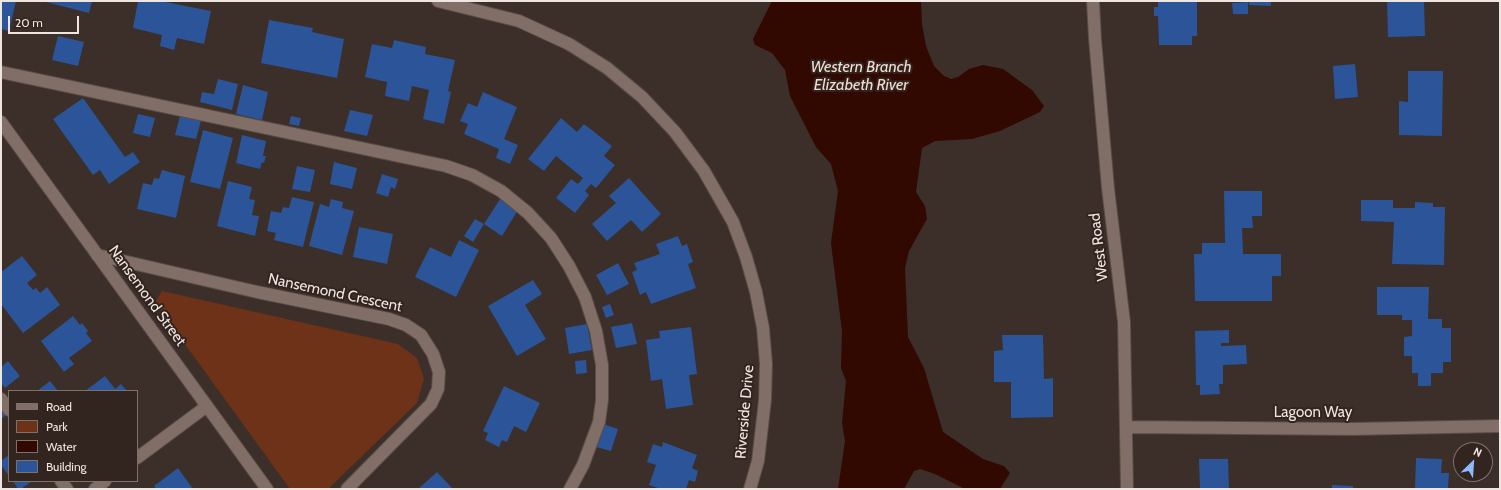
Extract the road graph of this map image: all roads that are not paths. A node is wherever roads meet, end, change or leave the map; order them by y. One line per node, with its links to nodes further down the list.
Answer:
1 (438, 1): 17 (street, Riverside Drive)
2 (1093, 1): 10 (street, West Road)
3 (1, 72): 16 (street)
4 (1, 122): 5 (street, Nansemond Street)
5 (98, 256): 7 (street, Nansemond Street); 15 (street, Nansemond Crescent)
6 (1, 399): 8 (street)
7 (207, 406): 11 (street); 14 (street, Nansemond Street)
8 (8, 409)
9 (1500, 426): 10 (street, Lagoon Way)
10 (1126, 427): 18 (street, West Road)
11 (138, 457)
12 (104, 482): 13 (street)
13 (94, 489)
14 (267, 489)
15 (348, 489)
16 (570, 489)
17 (750, 489)
18 (1127, 489)

